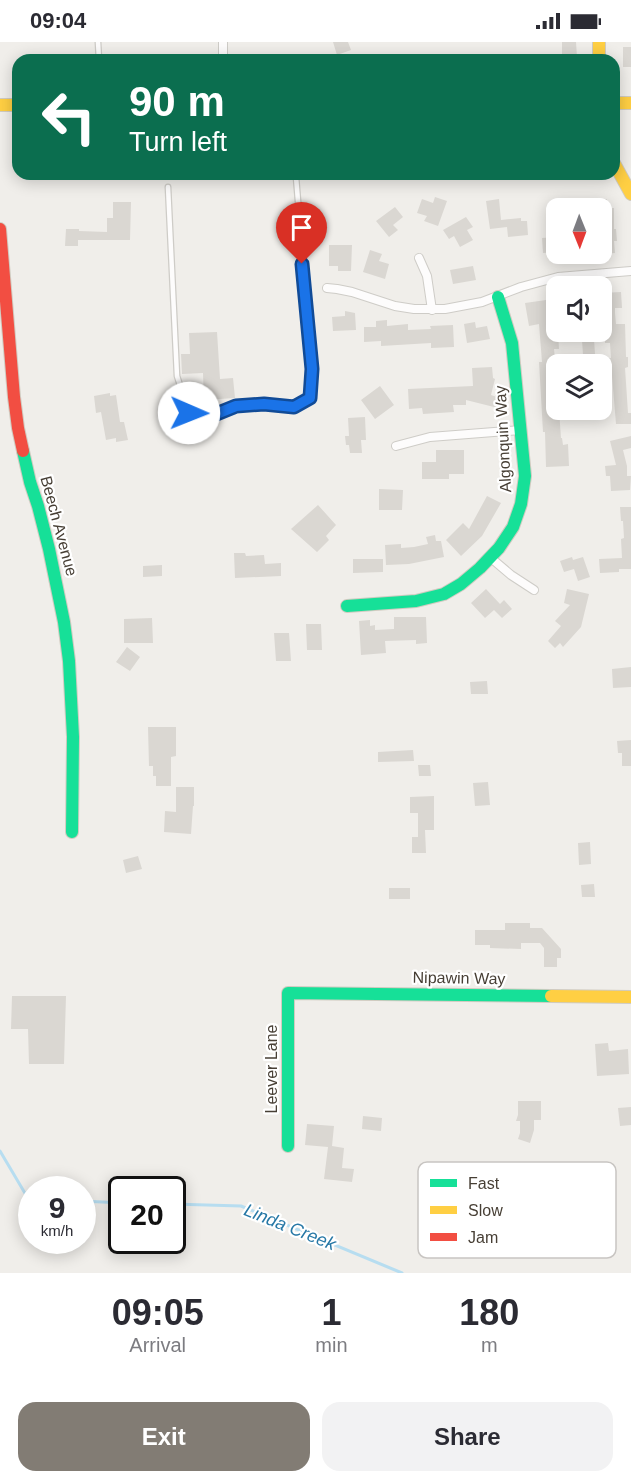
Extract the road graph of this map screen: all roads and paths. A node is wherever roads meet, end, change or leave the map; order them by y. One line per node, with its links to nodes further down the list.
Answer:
1 (620, 174): 4 (street)
2 (296, 180): 3 (lane)
3 (168, 187)
4 (631, 194)
5 (0, 229): 11 (street, Beech Avenue)
6 (419, 258): 10 (street)
7 (631, 271): 9 (street)
8 (327, 288): 10 (street)
9 (498, 297): 10 (street); 12 (street, Algonquin Way)
10 (432, 310)
11 (5, 345): 17 (street, Beech Avenue)
12 (521, 430): 13 (street); 14 (street, Algonquin Way)
13 (396, 447)
14 (491, 558): 15 (street); 16 (street, Algonquin Way)
15 (534, 590)
16 (347, 606)
17 (72, 832)
18 (288, 993): 19 (street, Nipawin Way); 20 (street, Leever Lane)
19 (631, 997)
20 (288, 1146)

